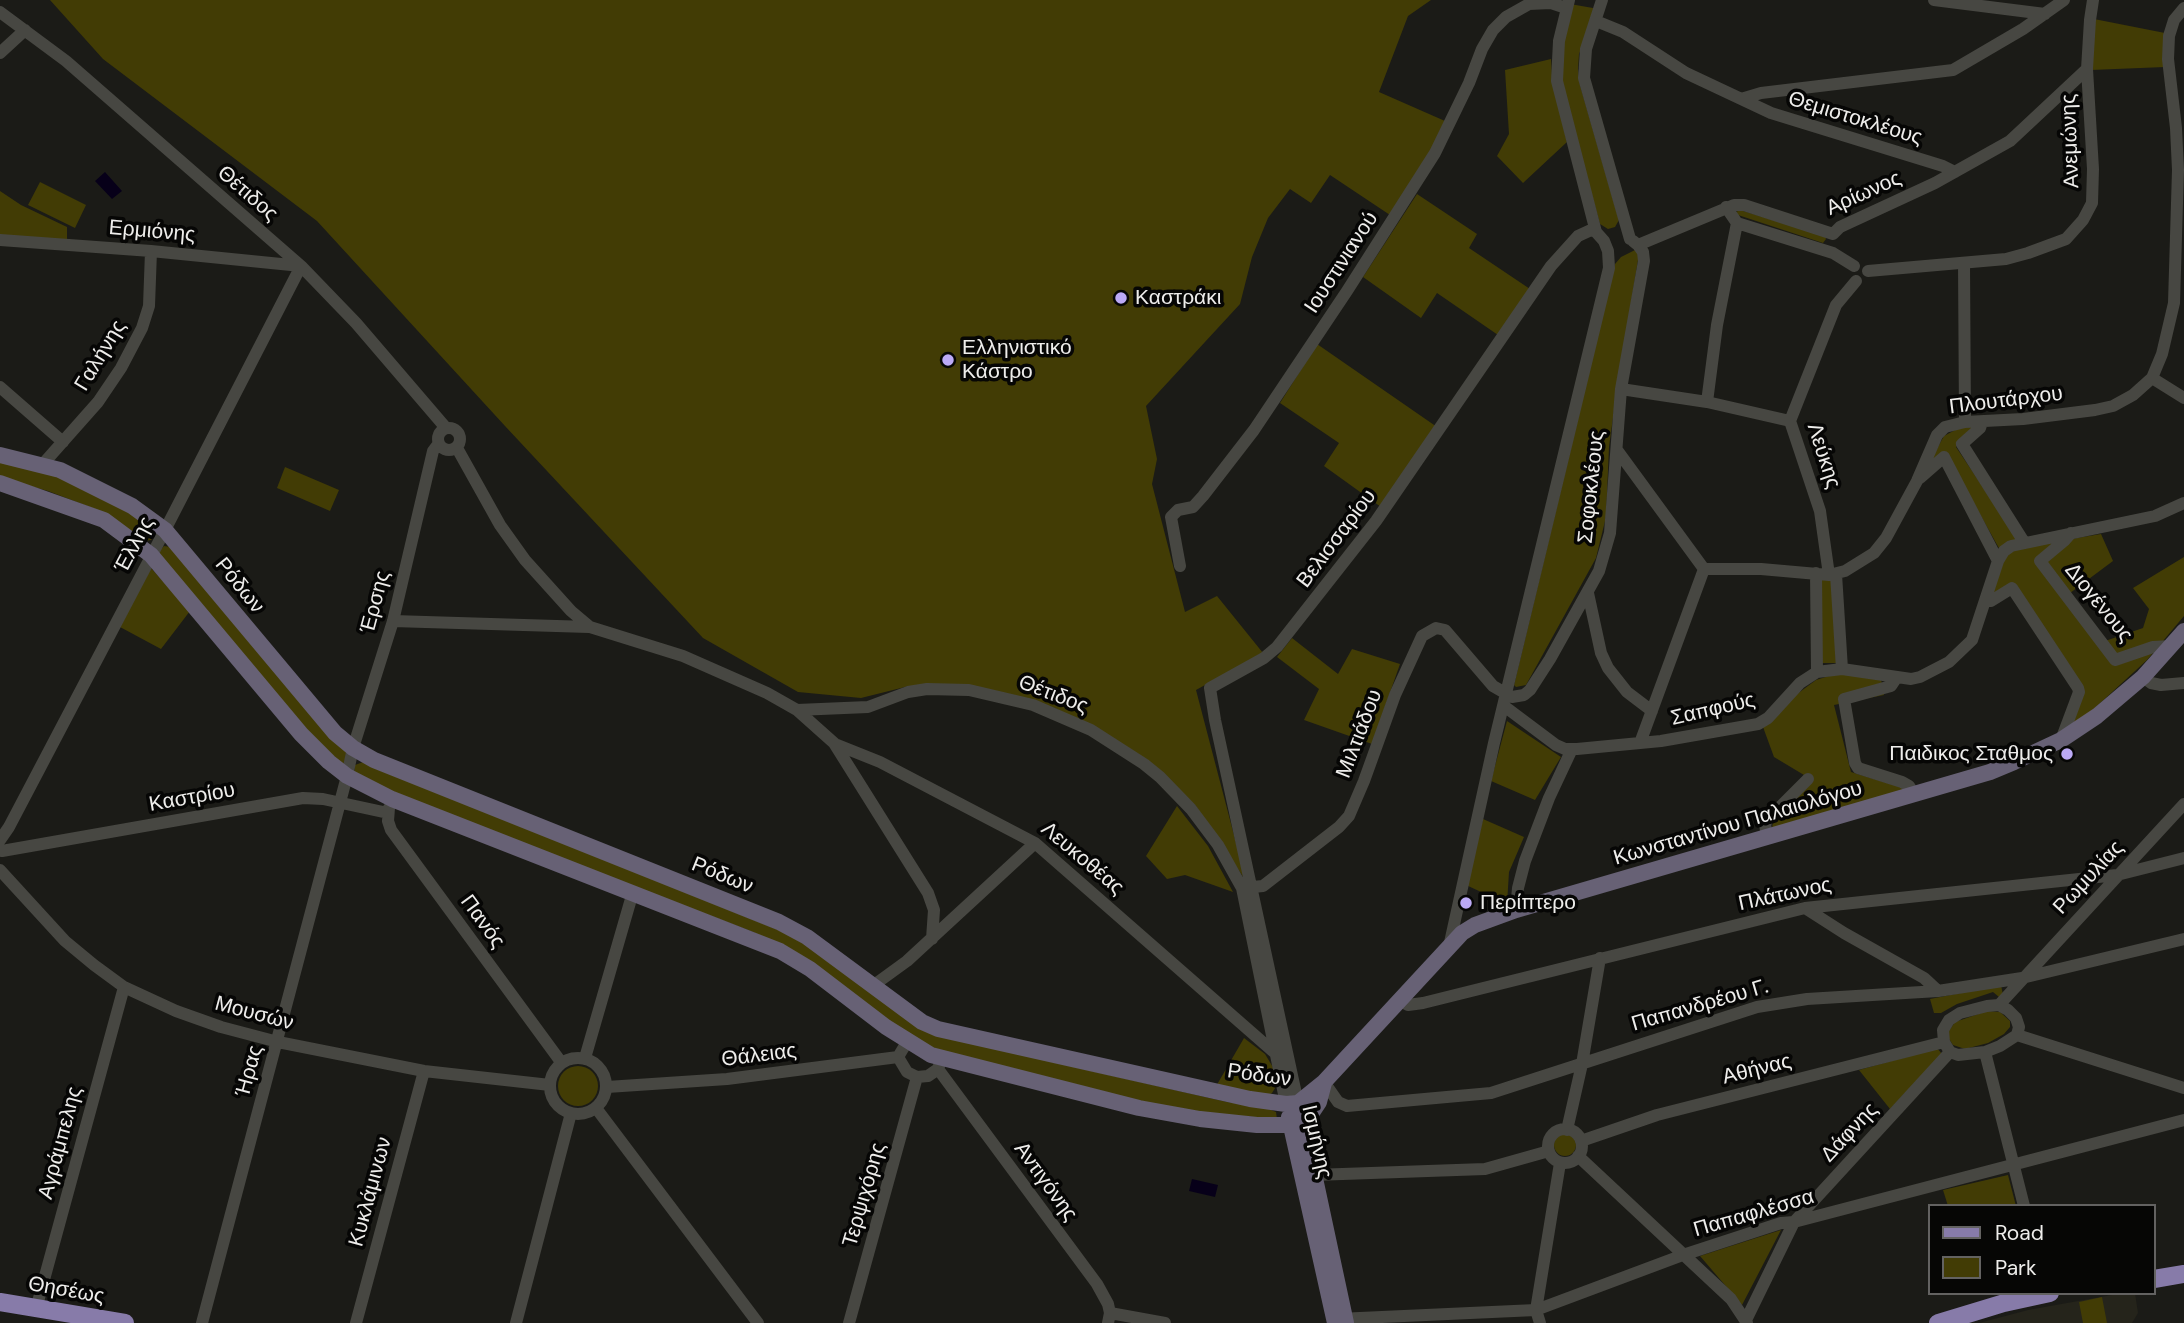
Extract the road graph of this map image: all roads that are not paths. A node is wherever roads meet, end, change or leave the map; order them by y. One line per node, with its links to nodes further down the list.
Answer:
1 (1602, 0): 9 (street, Σοφοκλέους)
2 (1934, 0): 8 (street)
3 (2064, 0): 8 (street)
4 (2093, 0): 12 (street, Ανεμώνης)
5 (1568, 4): 17 (street); 52 (street, Ιουστινιανού)
6 (2184, 8): 29 (street)
7 (0, 12): 10 (street, Θέτιδος)
8 (2045, 14): 13 (street)
9 (1596, 21): 13 (street, Θεμιστοκλέους); 20 (street, Σοφοκλέους)
10 (25, 30): 11 (street); 26 (street, Θέτιδος)
11 (0, 53)
12 (2087, 69): 14 (street); 24 (street, Ανεμώνης)
13 (1741, 99): 14 (street, Θεμιστοκλέους)
14 (1955, 172): 18 (street, Αρίωνος)
15 (1726, 206): 16 (street); 18 (street, Αρίωνος); 20 (street)
16 (1737, 223): 23 (street); 34 (street)
17 (1596, 232): 21 (street); 86 (street, Βελισσαρίου)
18 (1832, 234): 23 (street)
19 (0, 240): 22 (street, Ερμιόνης)
20 (1634, 242): 21 (street); 32 (street, Σοφοκλέους)
21 (1606, 247): 66 (street, Σοφοκλέους)
22 (151, 251): 26 (street, Ερμιόνης); 39 (street, Γαλήνης)
23 (1833, 253): 25 (street)
24 (1964, 263): 27 (street, Ανεμώνης); 36 (street)
25 (1854, 265): 27 (street); 28 (street)
26 (301, 266): 38 (street, Θέτιδος); 47 (street, Έλλης)
27 (1868, 271): 28 (street)
28 (1856, 281): 35 (street, Λεύκης)
29 (2180, 282): 30 (street)
30 (2152, 378): 33 (street); 37 (street, Πλουτάρχου)
31 (0, 387): 39 (street)
32 (1621, 389): 34 (street); 41 (street, Σοφοκλέους)
33 (2184, 398)
34 (1707, 402): 35 (street)
35 (1790, 421): 54 (street, Λεύκης)
36 (1965, 422): 37 (street, Πλουτάρχου); 44 (street, Πλουτάρχου)
37 (1982, 422): 49 (street)
38 (446, 428): 40 (street, Έρσης); 40 (street, Θέτιδος)
39 (63, 442): 43 (street, Γαλήνης)
40 (447, 447): 57 (street, Έρσης); 58 (street)
41 (1617, 450): 53 (street); 55 (street, Σοφοκλέους)
42 (0, 455): 43 (street, Ρόδων)
43 (43, 464): 47 (street, Ρόδων)
44 (1917, 481): 51 (street); 54 (street, Πλουτάρχου)
45 (0, 483): 50 (street)
46 (2184, 503): 48 (street)
47 (165, 530): 50 (street, Έλλης); 72 (street, Ρόδων)
48 (2071, 533): 49 (street); 60 (street, Διογένους)
49 (2024, 542): 51 (street)
50 (151, 555): 74 (street); 82 (street, Έλλης)
51 (1998, 561): 56 (street, Σαπφούς)
52 (1180, 566)
53 (1704, 569): 54 (street); 68 (street)
54 (1827, 574): 61 (street); 62 (street, Λεύκης)
55 (1588, 593): 66 (street, Σοφοκλέους); 68 (street)
56 (1985, 601): 63 (street, Σαπφούς); 69 (street)
57 (393, 621): 58 (street); 72 (street, Έρσης)
58 (590, 627): 67 (street)
59 (2184, 631): 60 (street, Κωνσταντίνου Παλαιολόγου)
60 (2171, 646): 64 (street, Κωνσταντίνου Παλαιολόγου)
61 (1842, 668): 62 (street, Σαπφούς); 63 (street, Σαπφούς)
62 (1817, 672): 71 (street, Σαπφούς)
63 (1897, 677): 76 (street)
64 (2143, 677): 65 (street); 69 (street, Κωνσταντίνου Παλαιολόγου)
65 (2184, 683)
66 (1506, 700): 73 (street); 86 (street, Μιλτιάδου); 92 (street, Σοφοκλέους)
67 (797, 710): 70 (street); 86 (street, Θέτιδος)
68 (1653, 711): 71 (street)
69 (2061, 740): 76 (street, Κωνσταντίνου Παλαιολόγου)
70 (834, 743): 81 (street, Λευκοθέας); 90 (street)
71 (1640, 743): 73 (street, Σαπφούς)
72 (353, 748): 74 (street, Ήρας); 95 (street, Ρόδων)
73 (1572, 749): 89 (street)
74 (347, 776): 77 (street, Ήρας); 79 (street)
75 (1808, 779): 80 (street)
76 (1914, 794): 80 (street, Κωνσταντίνου Παλαιολόγου)
77 (340, 804): 79 (street, Καστρίου); 82 (street, Καστρίου); 101 (street, Ήρας)
78 (2184, 804): 85 (street, Ρωμυλίας)
79 (390, 806): 87 (street); 108 (street, Πανός)
80 (1767, 837): 89 (street, Κωνσταντίνου Παλαιολόγου)
81 (1035, 843): 90 (street); 105 (street, Λευκοθέας)
82 (0, 849)
83 (2184, 858): 85 (street, Πλάτωνος)
84 (0, 870): 96 (street, Μουσών)
85 (2117, 875): 88 (street, Πλάτωνος); 94 (street, Ρωμυλίας)
86 (1247, 888): 105 (street, Ισμήνης); 117 (street, Ισμήνης)
87 (633, 892): 102 (street); 107 (street)
88 (1805, 908): 93 (street, Πλάτωνος); 97 (street)
89 (1516, 910): 92 (street, Κωνσταντίνου Παλαιολόγου)
90 (932, 939): 95 (street)
91 (2184, 939): 94 (street, Παπανδρέου Γ.)
92 (1449, 947): 98 (street, Κωνσταντίνου Παλαιολόγου)
93 (1600, 958): 98 (street, Πλάτωνος); 110 (street)
94 (2022, 978): 97 (street, Παπανδρέου Γ.); 99 (street, Ρωμυλίας)
95 (874, 985): 117 (street, Ρόδων)
96 (124, 987): 101 (street, Μουσών); 136 (street, Αγράμπελης)
97 (1938, 991): 110 (street, Παπανδρέου Γ.)
98 (1401, 1001): 113 (street, Κωνσταντίνου Παλαιολόγου)
99 (1999, 1005): 100 (street); 103 (street)
100 (2017, 1035): 104 (street); 116 (street)
101 (278, 1042): 111 (street, Μουσών); 142 (street, Ήρας)
102 (907, 1042): 106 (street); 109 (street)
103 (1947, 1047): 104 (street); 123 (street, Αθήνας); 130 (street, Δάφνης)
104 (1985, 1052): 127 (street)
105 (1275, 1053): 117 (street, Ισμήνης)
106 (898, 1057): 112 (street); 115 (street, Θάλειας)
107 (585, 1058): 108 (street); 115 (street)
108 (562, 1062): 114 (street)
109 (940, 1063): 112 (street); 121 (street); 138 (street, Αντιγόνης)
110 (1582, 1063): 113 (street, Παπανδρέου Γ.); 122 (street)
111 (424, 1071): 114 (street, Μουσών); 143 (street, Κυκλάμινων)
112 (918, 1077): 146 (street, Τερψιχόρης)
113 (1324, 1082): 117 (street, Ρόδων); 121 (street, Ρόδων)
114 (550, 1085): 119 (street)
115 (607, 1087): 118 (street)
116 (2184, 1088)
117 (1292, 1103): 121 (street, Ισμήνης)
118 (596, 1108): 119 (street); 145 (street)
119 (571, 1113): 144 (street)
120 (2184, 1120): 127 (street, Παπαφλέσσα)
121 (1297, 1123): 128 (street, Ισμήνης); 139 (street, Ισμήνης)
122 (1567, 1130): 123 (street); 124 (street)
123 (1581, 1142): 125 (street)
124 (1549, 1151): 126 (street); 128 (street)
125 (1578, 1156): 126 (street); 131 (street)
126 (1560, 1163): 137 (street)
127 (2013, 1164): 129 (street); 130 (street, Παπαφλέσσα)
128 (1314, 1175): 139 (street, Ισμήνης)
129 (2023, 1204)
130 (1794, 1222): 131 (street, Παπαφλέσσα); 140 (street, Δάφνης)
131 (1683, 1255): 137 (street, Παπαφλέσσα); 140 (street)
132 (2184, 1274): 133 (main road)
133 (2156, 1279)
134 (2039, 1295): 148 (main road)
135 (0, 1302): 136 (main road, Θησέως)
136 (36, 1309): 141 (main road, Θησέως)
137 (1538, 1317): 139 (street, Παπαφλέσσα)
138 (1109, 1318): 147 (street)
139 (1340, 1321)
140 (1746, 1321)
141 (125, 1323)
142 (202, 1323)
143 (356, 1323)
144 (516, 1323)
145 (758, 1323)
146 (849, 1323)
147 (1165, 1323)
148 (1938, 1323)

